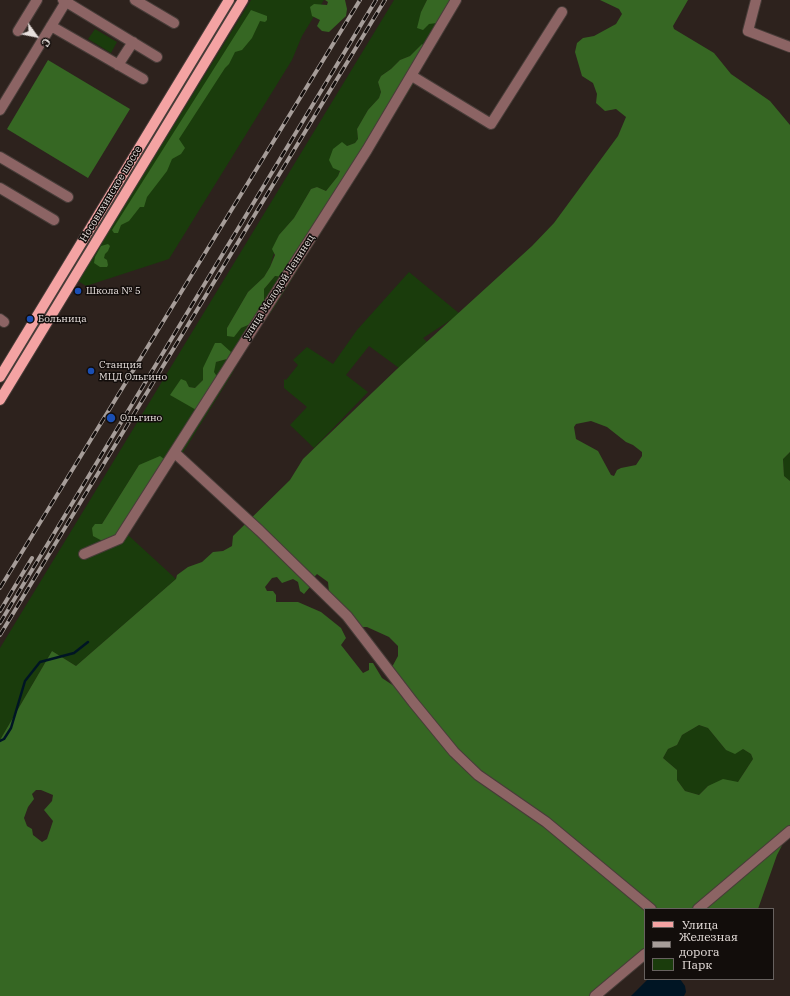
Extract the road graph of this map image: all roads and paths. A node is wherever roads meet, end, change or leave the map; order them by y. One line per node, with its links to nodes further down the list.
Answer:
1 (37, 0): 11 (street)
2 (136, 0): 9 (street)
3 (229, 0): 23 (main road, Носовихинское шоссе)
4 (243, 0): 24 (main road, Носовихинское шоссе)
5 (456, 0): 16 (street, улица Молодой Ленинец)
6 (756, 0): 13 (street)
7 (66, 1): 10 (street); 12 (street)
8 (562, 12): 16 (street)
9 (174, 23)
10 (51, 26): 15 (street); 18 (street)
11 (18, 31)
12 (132, 42): 14 (street); 15 (street)
13 (790, 47)
14 (157, 57)
15 (118, 65): 17 (street)
16 (412, 76): 25 (street, улица Молодой Ленинец)
17 (143, 80)
18 (0, 109)
19 (0, 157): 21 (street)
20 (0, 188): 22 (street)
21 (68, 198)
22 (54, 220)
23 (0, 377)
24 (0, 400)
25 (175, 453): 26 (street, улица Молодой Ленинец); 28 (street)
26 (84, 554)
27 (790, 831): 29 (street)
28 (650, 908)
29 (699, 908)
30 (644, 955): 31 (street)
31 (595, 996)

